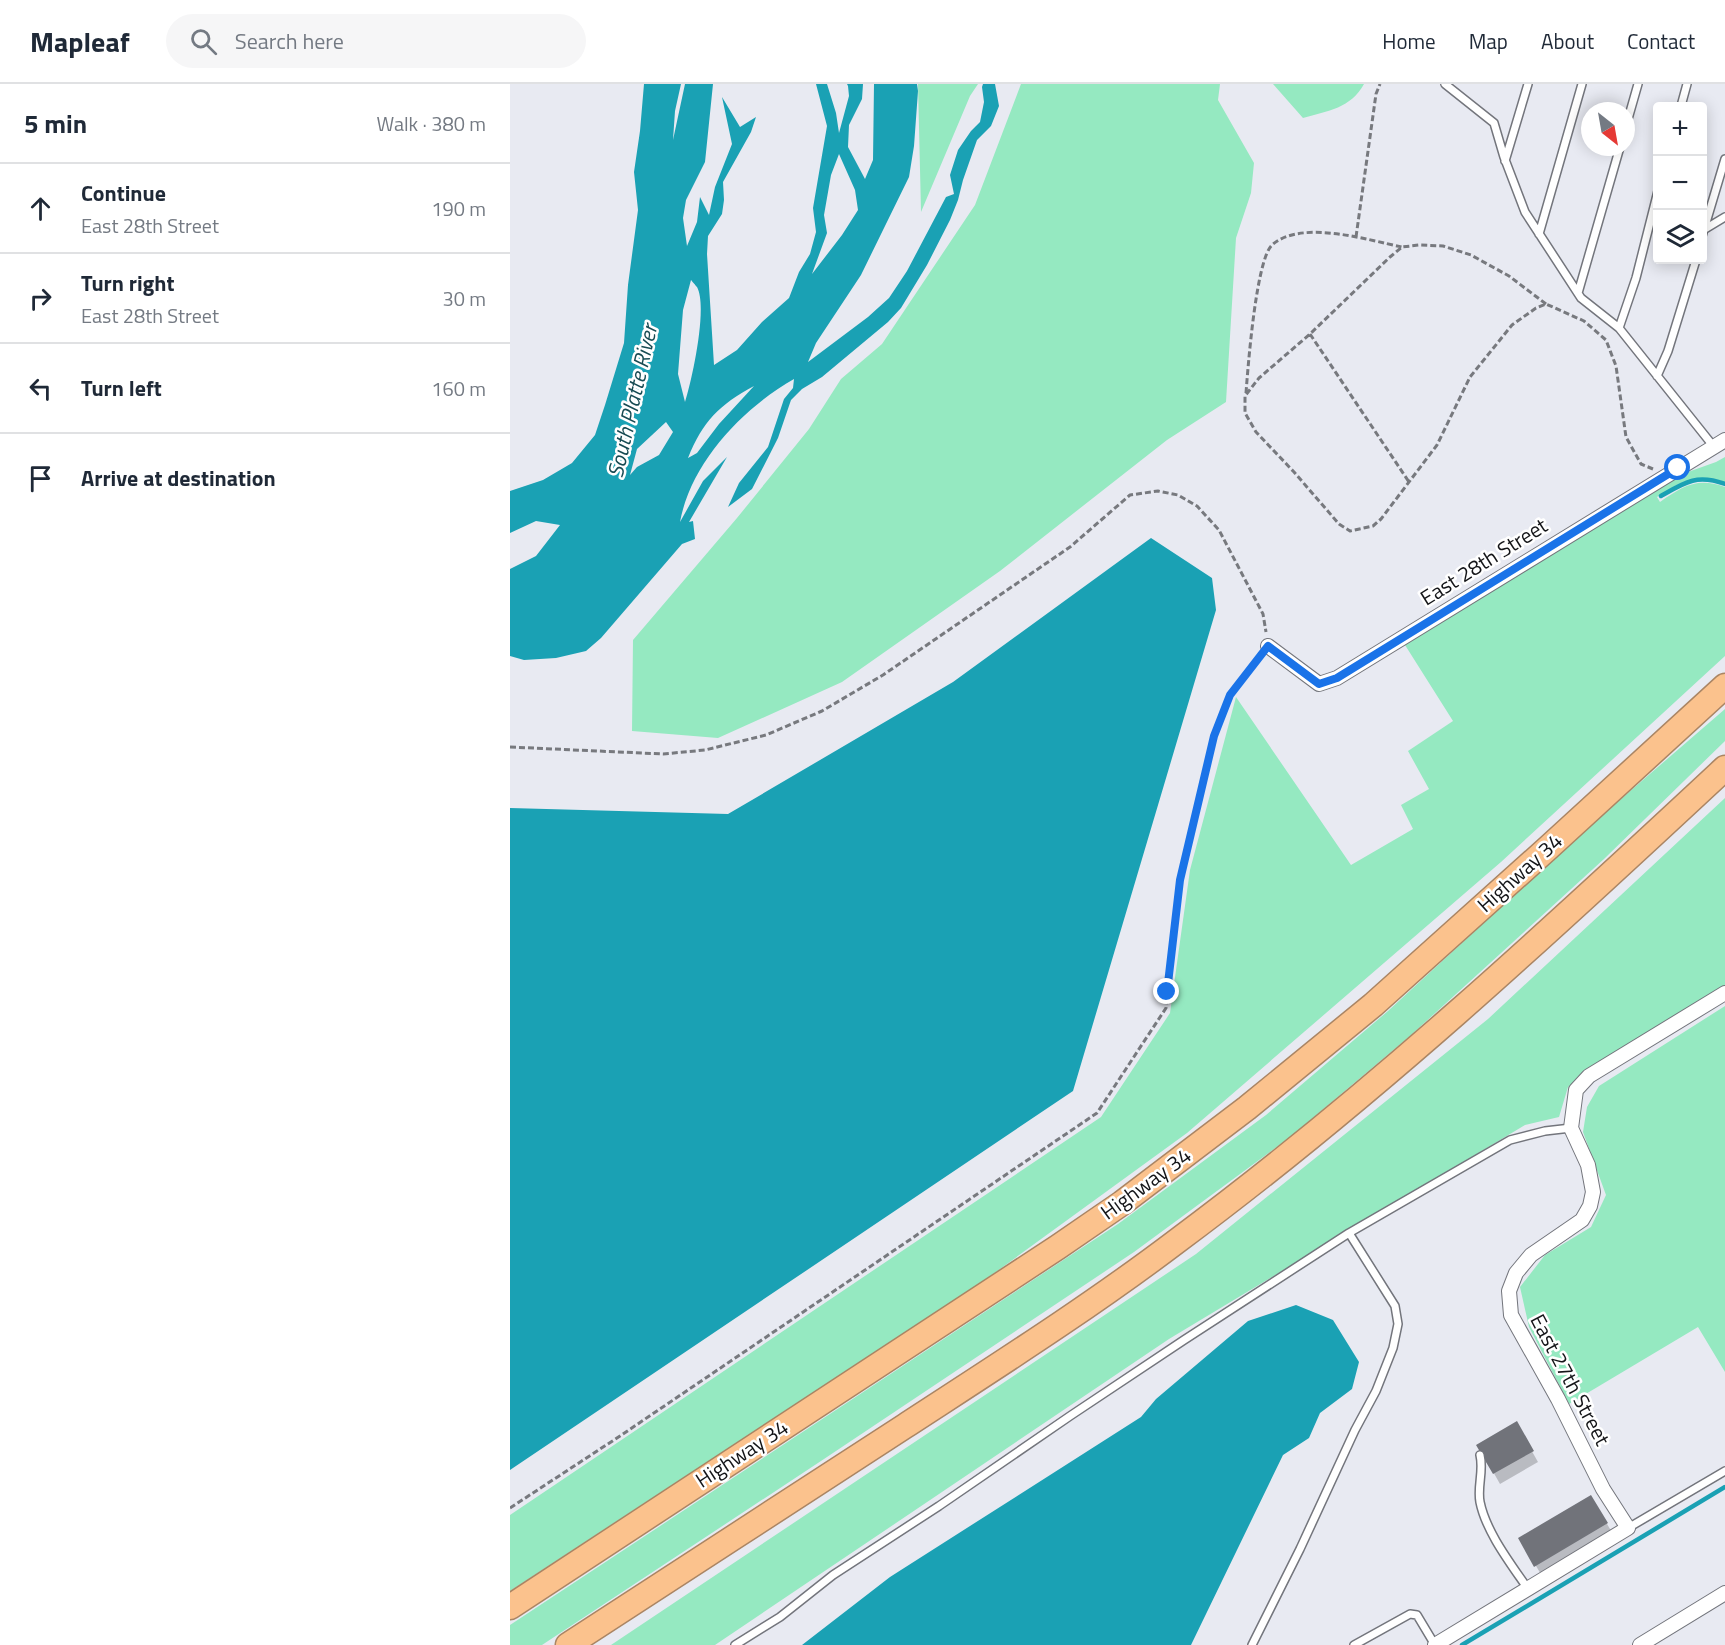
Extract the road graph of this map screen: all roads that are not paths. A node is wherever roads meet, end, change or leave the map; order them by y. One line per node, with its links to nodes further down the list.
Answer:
1 (1445, 84): 10 (lane)
2 (1528, 84): 10 (lane)
3 (1582, 84): 15 (lane)
4 (1638, 84): 6 (lane)
5 (1687, 84): 7 (lane)
6 (1633, 102)
7 (1682, 102)
8 (1617, 156): 17 (lane)
9 (1725, 159): 13 (lane)
10 (1505, 161): 15 (lane)
11 (1653, 210): 18 (lane)
12 (1725, 217): 14 (lane)
13 (1707, 222)
14 (1707, 230)
15 (1539, 234): 17 (lane)
16 (1695, 264): 19 (lane)
17 (1578, 293): 18 (lane)
18 (1619, 328): 19 (lane)
19 (1657, 376): 20 (lane)
20 (1720, 444): 21 (street, East 28th Street)
21 (1268, 646)
22 (1725, 686): 32 (highway, Highway 34)
23 (1725, 768): 33 (highway)
24 (1725, 993): 25 (street)
25 (1571, 1128): 26 (lane); 29 (street, East 27th Street)
26 (1349, 1233): 34 (lane); 35 (lane)
27 (1480, 1455): 30 (lane)
28 (1725, 1471): 29 (lane)
29 (1628, 1528): 30 (street)
30 (1528, 1589): 37 (street)
31 (1725, 1593): 38 (street)
32 (510, 1607)
33 (568, 1645)
34 (735, 1645)
35 (1252, 1645)
36 (1354, 1645): 37 (lane)
37 (1435, 1645)
38 (1640, 1645)

